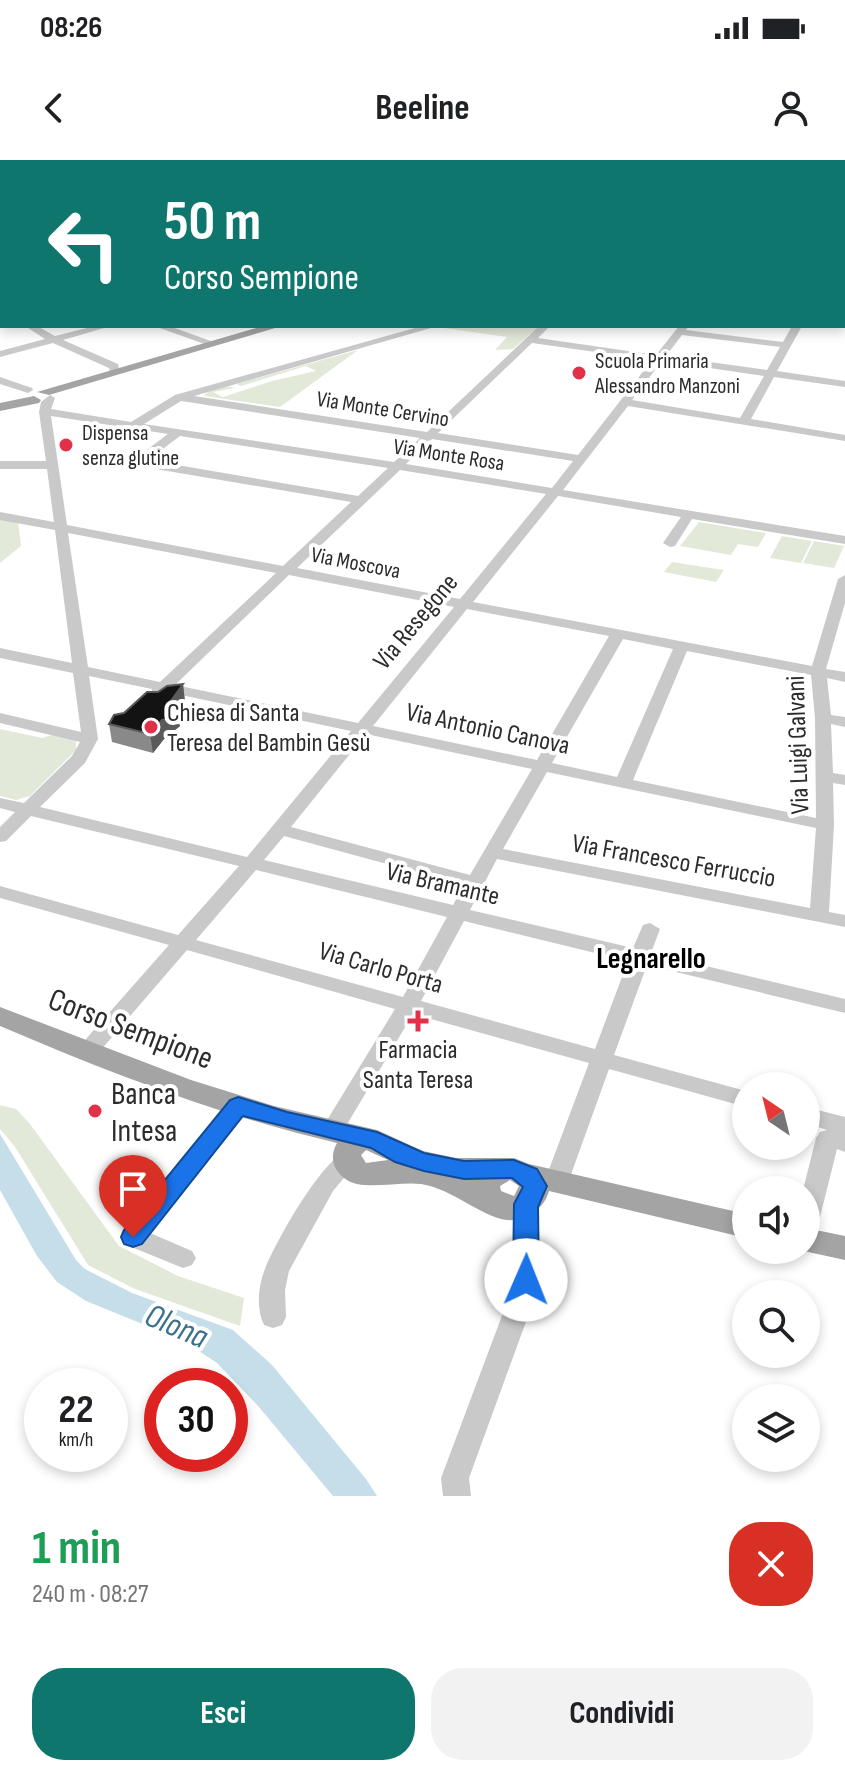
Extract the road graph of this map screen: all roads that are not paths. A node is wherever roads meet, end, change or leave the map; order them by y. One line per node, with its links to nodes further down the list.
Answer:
1 (33, 328): 9 (street)
2 (99, 328): 9 (street)
3 (165, 328): 11 (street)
4 (269, 328): 11 (main road)
5 (426, 328): 20 (street)
6 (543, 328): 10 (street)
7 (796, 328): 12 (street)
8 (682, 329): 12 (street); 14 (street, Via Resegone)
9 (54, 340): 13 (street); 15 (street)
10 (530, 340): 14 (street); 26 (street)
11 (214, 344): 15 (main road)
12 (785, 345): 16 (street)
13 (0, 354)
14 (658, 359): 16 (street); 21 (street, Via Resegone)
15 (115, 373): 19 (main road)
16 (772, 374): 18 (street); 23 (street)
17 (0, 380): 19 (street, Via Monte Rosa)
18 (845, 384)
19 (42, 397): 22 (main road); 24 (street, Via Monte Rosa); 30 (street)
20 (179, 397): 24 (street); 26 (street, Via Monte Cervino)
21 (623, 402): 23 (street); 28 (street, Via Resegone)
22 (0, 406)
23 (743, 423): 27 (street)
24 (134, 425): 25 (street, Via Monte Rosa)
25 (178, 432): 31 (street, Via Monte Rosa); 33 (street)
26 (430, 436): 28 (street, Via Monte Cervino); 31 (street)
27 (845, 438)
28 (581, 459): 32 (street, Via Resegone)
29 (0, 465): 30 (street)
30 (52, 465): 36 (street)
31 (397, 466): 32 (street, Via Monte Rosa); 33 (street)
32 (555, 492): 34 (street, Via Monte Rosa); 41 (street, Via Resegone)
33 (360, 500): 39 (street)
34 (689, 514): 37 (street, Via Monte Rosa); 38 (street)
35 (0, 516): 36 (street, Via Moscova)
36 (60, 527): 39 (street, Via Moscova); 45 (street)
37 (845, 540)
38 (670, 543)
39 (285, 572): 41 (street, Via Moscova); 48 (street)
40 (845, 579): 46 (street, Via Luigi Galvani)
41 (463, 605): 42 (street, Via Moscova); 53 (street, Via Resegone)
42 (618, 634): 43 (street, Via Moscova); 55 (street)
43 (682, 646): 46 (street, Via Moscova); 58 (street)
44 (0, 653): 45 (street, Via Antonio Canova)
45 (79, 670): 48 (street, Via Antonio Canova); 54 (street)
46 (818, 671): 47 (street, Via Moscova); 51 (street, Via Luigi Galvani)
47 (845, 677)
48 (164, 687): 49 (street); 53 (street, Via Antonio Canova)
49 (141, 707)
50 (0, 718): 54 (street)
51 (823, 718): 52 (street); 56 (street, Via Luigi Galvani)
52 (845, 722)
53 (360, 727): 55 (street, Via Antonio Canova); 62 (street, Via Resegone)
54 (90, 739): 60 (street)
55 (543, 766): 58 (street, Via Antonio Canova); 64 (street)
56 (823, 776): 57 (street); 61 (street, Via Luigi Galvani)
57 (845, 780)
58 (623, 783): 61 (street, Via Antonio Canova)
59 (0, 803): 60 (street, Via Bramante)
60 (29, 808): 63 (street); 65 (street, Via Bramante)
61 (825, 825): 69 (street, Via Luigi Galvani)
62 (279, 829): 65 (street, Via Resegone); 66 (street)
63 (0, 837)
64 (493, 853): 66 (street); 69 (street, Via Francesco Ferruccio)
65 (251, 864): 68 (street, Via Bramante); 72 (street, Via Resegone)
66 (475, 882): 68 (street)
67 (0, 892): 72 (street, Via Carlo Porta)
68 (459, 914): 73 (street, Via Bramante); 74 (street)
69 (819, 914): 70 (street, Via Francesco Ferruccio)
70 (845, 921)
71 (650, 929): 73 (street)
72 (184, 941): 74 (street, Via Carlo Porta); 77 (street, Via Resegone)
73 (639, 957): 75 (street, Via Bramante); 78 (street)
74 (409, 1004): 78 (street, Via Carlo Porta); 84 (street)
75 (845, 1006)
76 (0, 1016): 77 (main road, Corso Sempione)
77 (86, 1053): 80 (main road, Corso Sempione)
78 (601, 1058): 79 (street, Via Carlo Porta); 86 (street)
79 (732, 1095)
80 (238, 1106): 84 (main road, Corso Sempione); 92 (street)
81 (820, 1119): 82 (street)
82 (845, 1126)
83 (845, 1143): 85 (street)
84 (351, 1151): 86 (main road, Corso Sempione); 87 (main road); 93 (street)
85 (818, 1176)
86 (530, 1186): 87 (main road); 88 (main road, Corso Sempione); 90 (street)
87 (492, 1202): 90 (street)
88 (732, 1223)
89 (820, 1243): 91 (main road)
90 (526, 1245): 94 (street)
91 (845, 1248)
92 (183, 1258)
93 (273, 1317)
94 (457, 1496)

